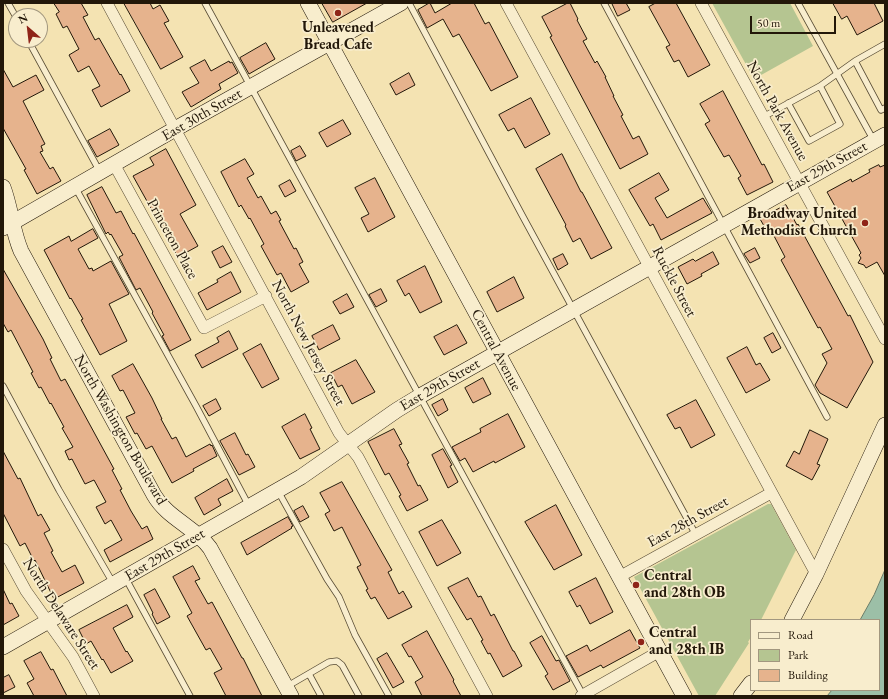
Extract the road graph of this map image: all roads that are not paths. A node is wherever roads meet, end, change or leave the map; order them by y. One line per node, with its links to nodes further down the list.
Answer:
1 (106, 3): 20 (street, North New Jersey Street)
2 (205, 3): 16 (lane)
3 (308, 3): 10 (main road, Central Avenue)
4 (401, 3): 10 (main road, East 30th Street)
5 (409, 3): 31 (lane)
6 (506, 3): 29 (street, Ruckle Street)
7 (604, 3): 28 (lane)
8 (701, 3): 19 (street, North Park Avenue)
9 (798, 3): 14 (lane)
10 (330, 43): 16 (main road, East 30th Street); 33 (main road, Central Avenue)
11 (885, 44): 13 (lane)
12 (32, 48): 23 (lane)
13 (855, 61): 14 (lane); 18 (lane)
14 (837, 74): 15 (lane); 21 (lane)
15 (820, 86): 17 (lane); 17 (lane)
16 (250, 87): 20 (main road, East 30th Street); 35 (lane)
17 (788, 103): 19 (lane)
18 (885, 108)
19 (763, 117): 24 (street, North Park Avenue)
20 (175, 130): 22 (main road, East 30th Street); 30 (street, North New Jersey Street)
21 (880, 138): 24 (main road, East 29th Street)
22 (114, 164): 23 (main road, East 30th Street); 30 (street, Princeton Place)
23 (100, 172): 26 (main road, East 30th Street)
24 (800, 183): 28 (main road, East 29th Street); 32 (street, North Park Avenue)
25 (3, 187): 27 (main road, North Washington Boulevard)
26 (75, 187): 27 (main road, East 30th Street); 41 (lane)
27 (7, 226): 43 (main road, North Washington Boulevard)
28 (724, 226): 29 (main road, East 29th Street); 36 (lane)
29 (649, 268): 31 (main road, East 29th Street); 40 (street, Ruckle Street)
30 (266, 296): 38 (street, North New Jersey Street)
31 (574, 309): 33 (main road, East 29th Street); 42 (lane)
32 (885, 339)
33 (497, 352): 35 (main road, East 29th Street); 46 (main road, Central Avenue)
34 (3, 386): 47 (lane)
35 (420, 396): 38 (main road, East 29th Street); 61 (lane)
36 (827, 417)
37 (885, 425): 45 (main road)
38 (348, 445): 39 (main road, East 29th Street); 60 (street, North New Jersey Street)
39 (278, 491): 41 (main road, East 29th Street); 59 (lane)
40 (771, 493): 42 (street, East 28th Street); 45 (street, Ruckle Street)
41 (250, 507): 43 (main road, East 29th Street)
42 (696, 535): 46 (street, East 28th Street)
43 (199, 536): 47 (main road, East 29th Street); 54 (main road, North Washington Boulevard)
44 (3, 549): 49 (street, North Delaware Street)
45 (816, 574): 48 (main road)
46 (619, 577): 51 (main road, Central Avenue)
47 (119, 581): 49 (main road, East 29th Street); 56 (lane)
48 (793, 619)
49 (48, 622): 50 (main road, East 29th Street); 55 (street, North Delaware Street)
50 (3, 647)
51 (660, 652): 61 (street); 62 (main road, Central Avenue)
52 (309, 674): 54 (lane); 57 (lane); 58 (lane)
53 (750, 684): 63 (main road)
54 (288, 691)
55 (94, 696)
56 (190, 696)
57 (321, 696)
58 (359, 696)
59 (389, 696)
60 (487, 696)
61 (582, 696)
62 (684, 696)
63 (741, 696)

